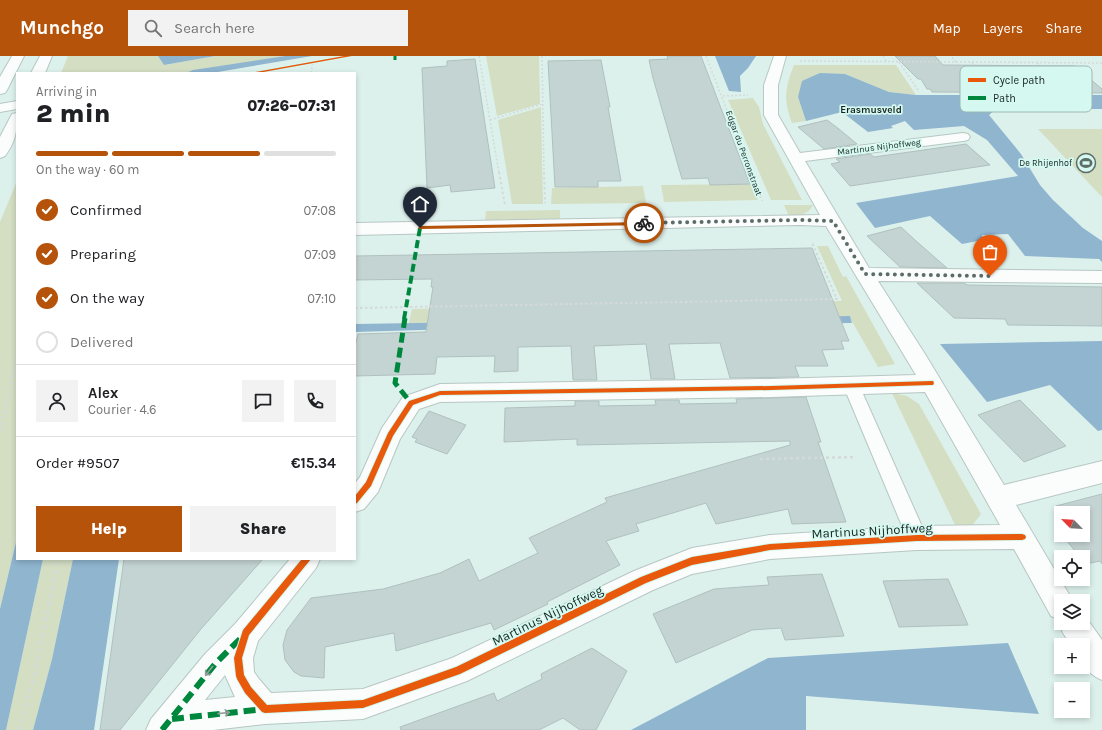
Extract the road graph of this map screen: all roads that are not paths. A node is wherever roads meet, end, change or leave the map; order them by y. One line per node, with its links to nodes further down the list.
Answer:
1 (18, 56): 5 (street)
2 (46, 56): 4 (street)
3 (780, 57): 11 (street)
4 (38, 72)
5 (0, 90)
6 (16, 105): 7 (street)
7 (0, 108)
8 (16, 119): 10 (street)
9 (963, 137): 11 (street, Martinus Nijhoffweg)
10 (0, 153)
11 (796, 158): 12 (street)
12 (833, 221): 13 (street); 14 (street)
13 (356, 229)
14 (865, 274): 15 (street); 16 (street)
15 (1099, 277)
16 (931, 383): 17 (street); 19 (street)
17 (851, 385): 20 (street); 22 (lane)
18 (1102, 472): 19 (street)
19 (998, 498): 21 (street)
20 (356, 500)
21 (1022, 537): 22 (street, Martinus Nijhoffweg); 24 (street)
22 (917, 538): 28 (street, Martinus Nijhoffweg)
23 (306, 560): 26 (street, Martinus Nijhoffweg)
24 (1054, 594)
25 (1078, 630): 27 (street)
26 (246, 633): 28 (street, Martinus Nijhoffweg); 29 (street, Martinus Nijhoffweg, one-way to 29)
27 (1102, 665)
28 (265, 709): 29 (street, Martinus Nijhoffweg, one-way to 28)
29 (167, 724)

